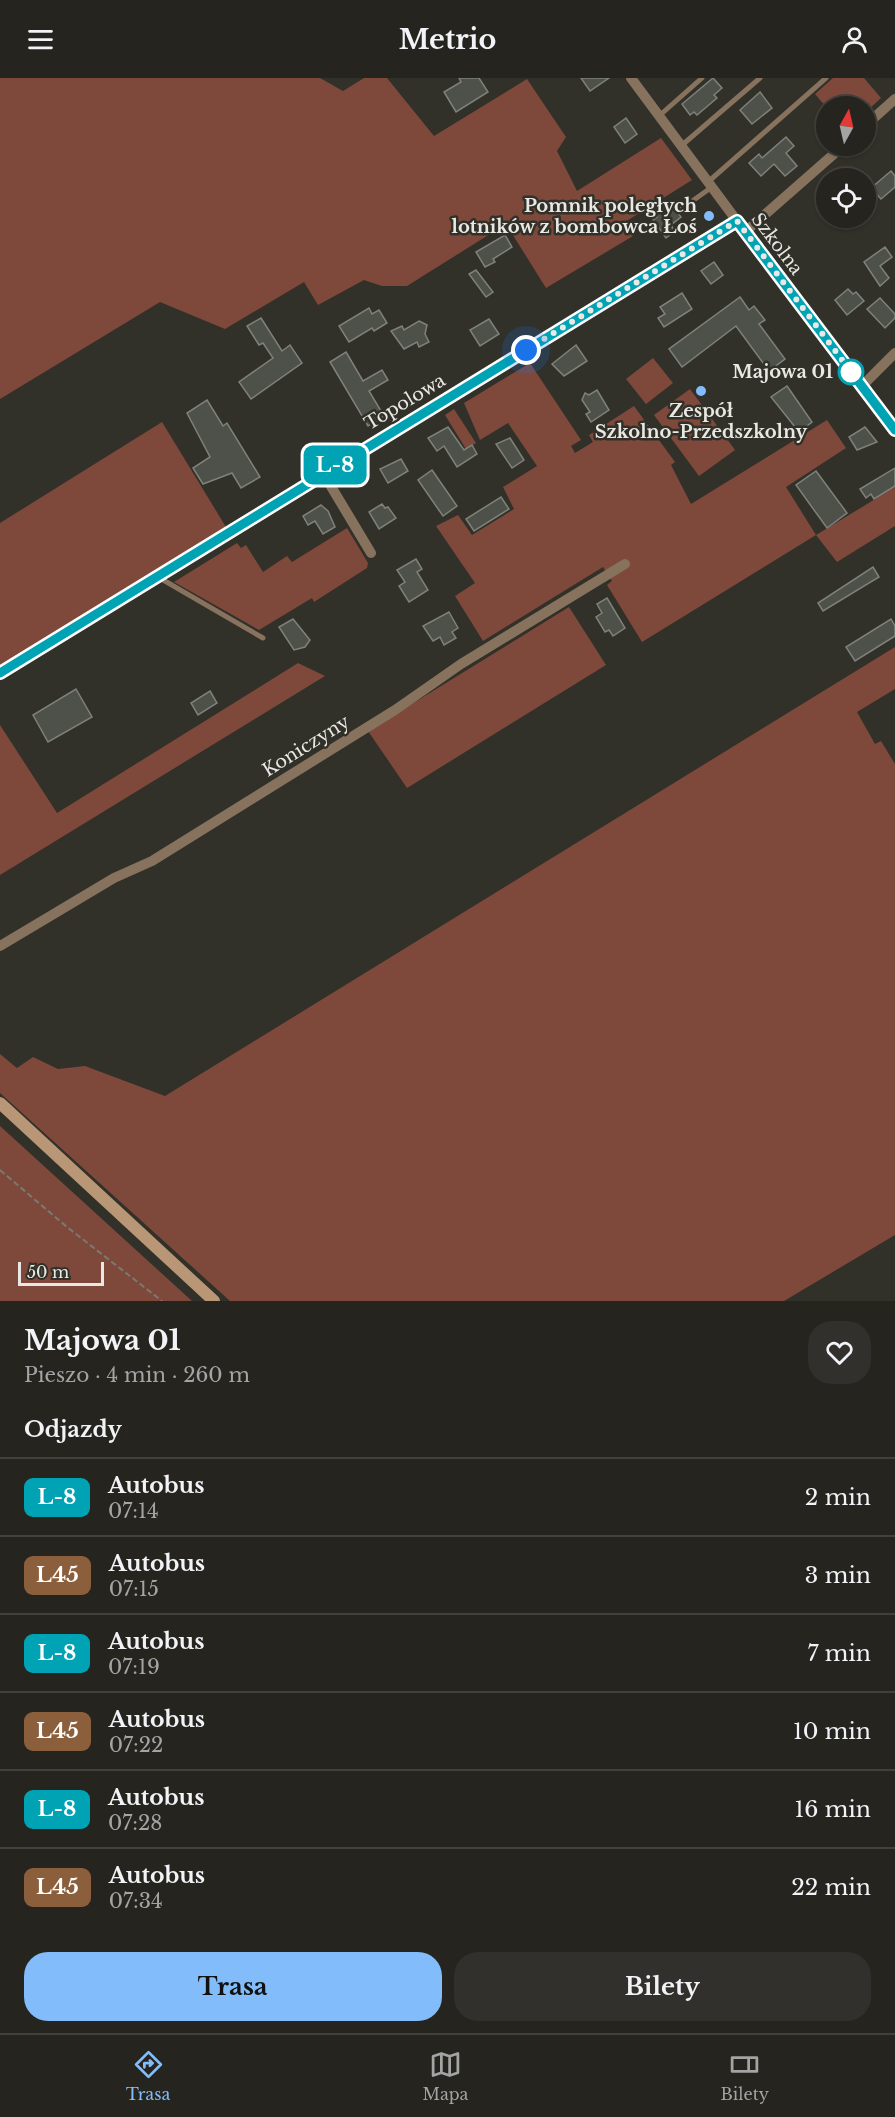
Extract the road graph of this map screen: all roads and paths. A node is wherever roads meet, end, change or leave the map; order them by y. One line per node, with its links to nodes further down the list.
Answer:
1 (631, 78): 6 (street, Szkolna)
2 (702, 78): 6 (lane)
3 (760, 78): 8 (lane)
4 (826, 78): 10 (lane)
5 (895, 99): 7 (street)
6 (659, 116): 8 (street, Szkolna)
7 (876, 116)
8 (681, 146): 10 (street, Szkolna)
9 (832, 156): 13 (street)
10 (710, 185): 11 (lane); 12 (street, Szkolna)
11 (681, 209)
12 (737, 221): 13 (street, Szkolna); 17 (street, Topolowa)
13 (745, 232): 15 (street, Szkolna)
14 (895, 353): 15 (street)
15 (862, 386): 16 (street, Szkolna)
16 (895, 430)
17 (323, 473): 18 (street); 20 (street, Topolowa)
18 (371, 553)
19 (624, 564): 23 (street, Koniczyny)
20 (157, 576): 21 (lane); 22 (street, Topolowa)
21 (263, 638)
22 (0, 673)
23 (0, 946)
24 (0, 1103): 27 (main road)
25 (0, 1170): 26 (path)
26 (162, 1301)
27 (214, 1301)

